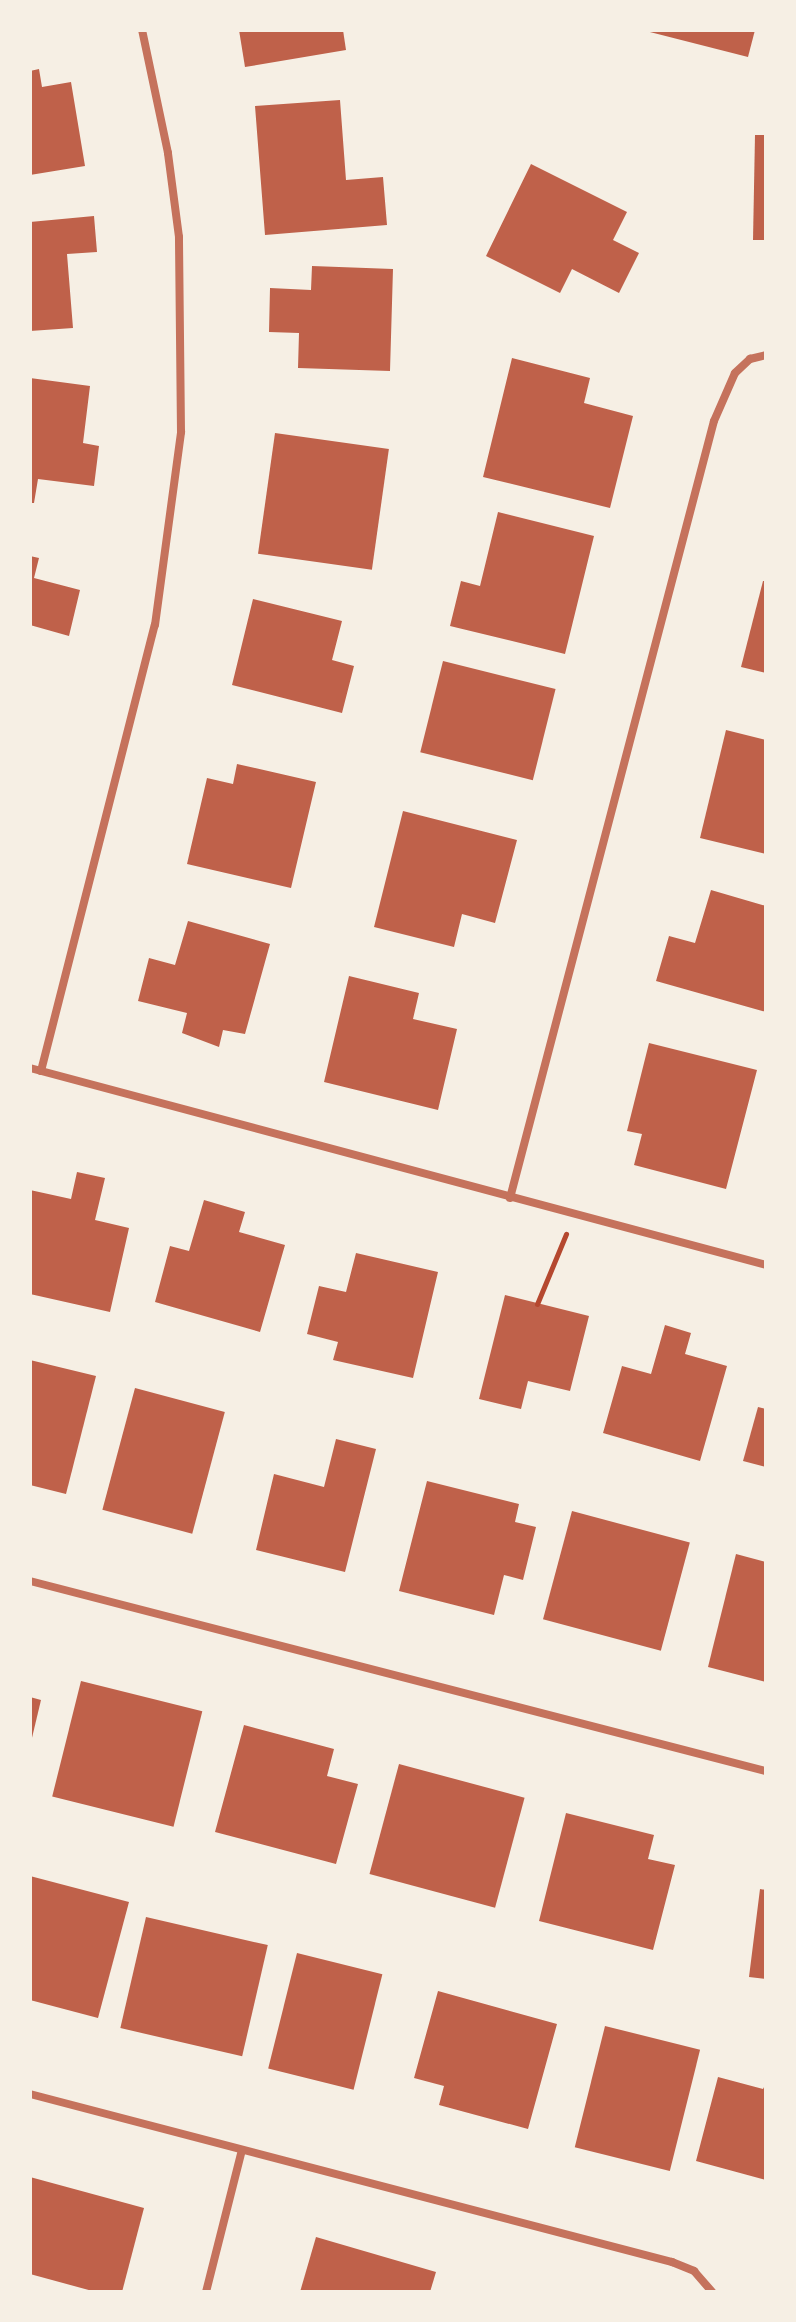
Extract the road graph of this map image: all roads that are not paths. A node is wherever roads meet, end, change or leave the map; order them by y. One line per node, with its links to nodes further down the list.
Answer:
1 (142, 30): 4 (street)
2 (766, 355): 5 (street)
3 (30, 1068): 4 (street)
4 (41, 1071): 5 (street)
5 (510, 1198): 6 (street)
6 (766, 1265)
7 (30, 1581): 8 (street)
8 (766, 1771)
9 (30, 2094): 10 (street)
10 (242, 2150): 11 (street); 12 (street)
11 (206, 2292)
12 (712, 2292)

